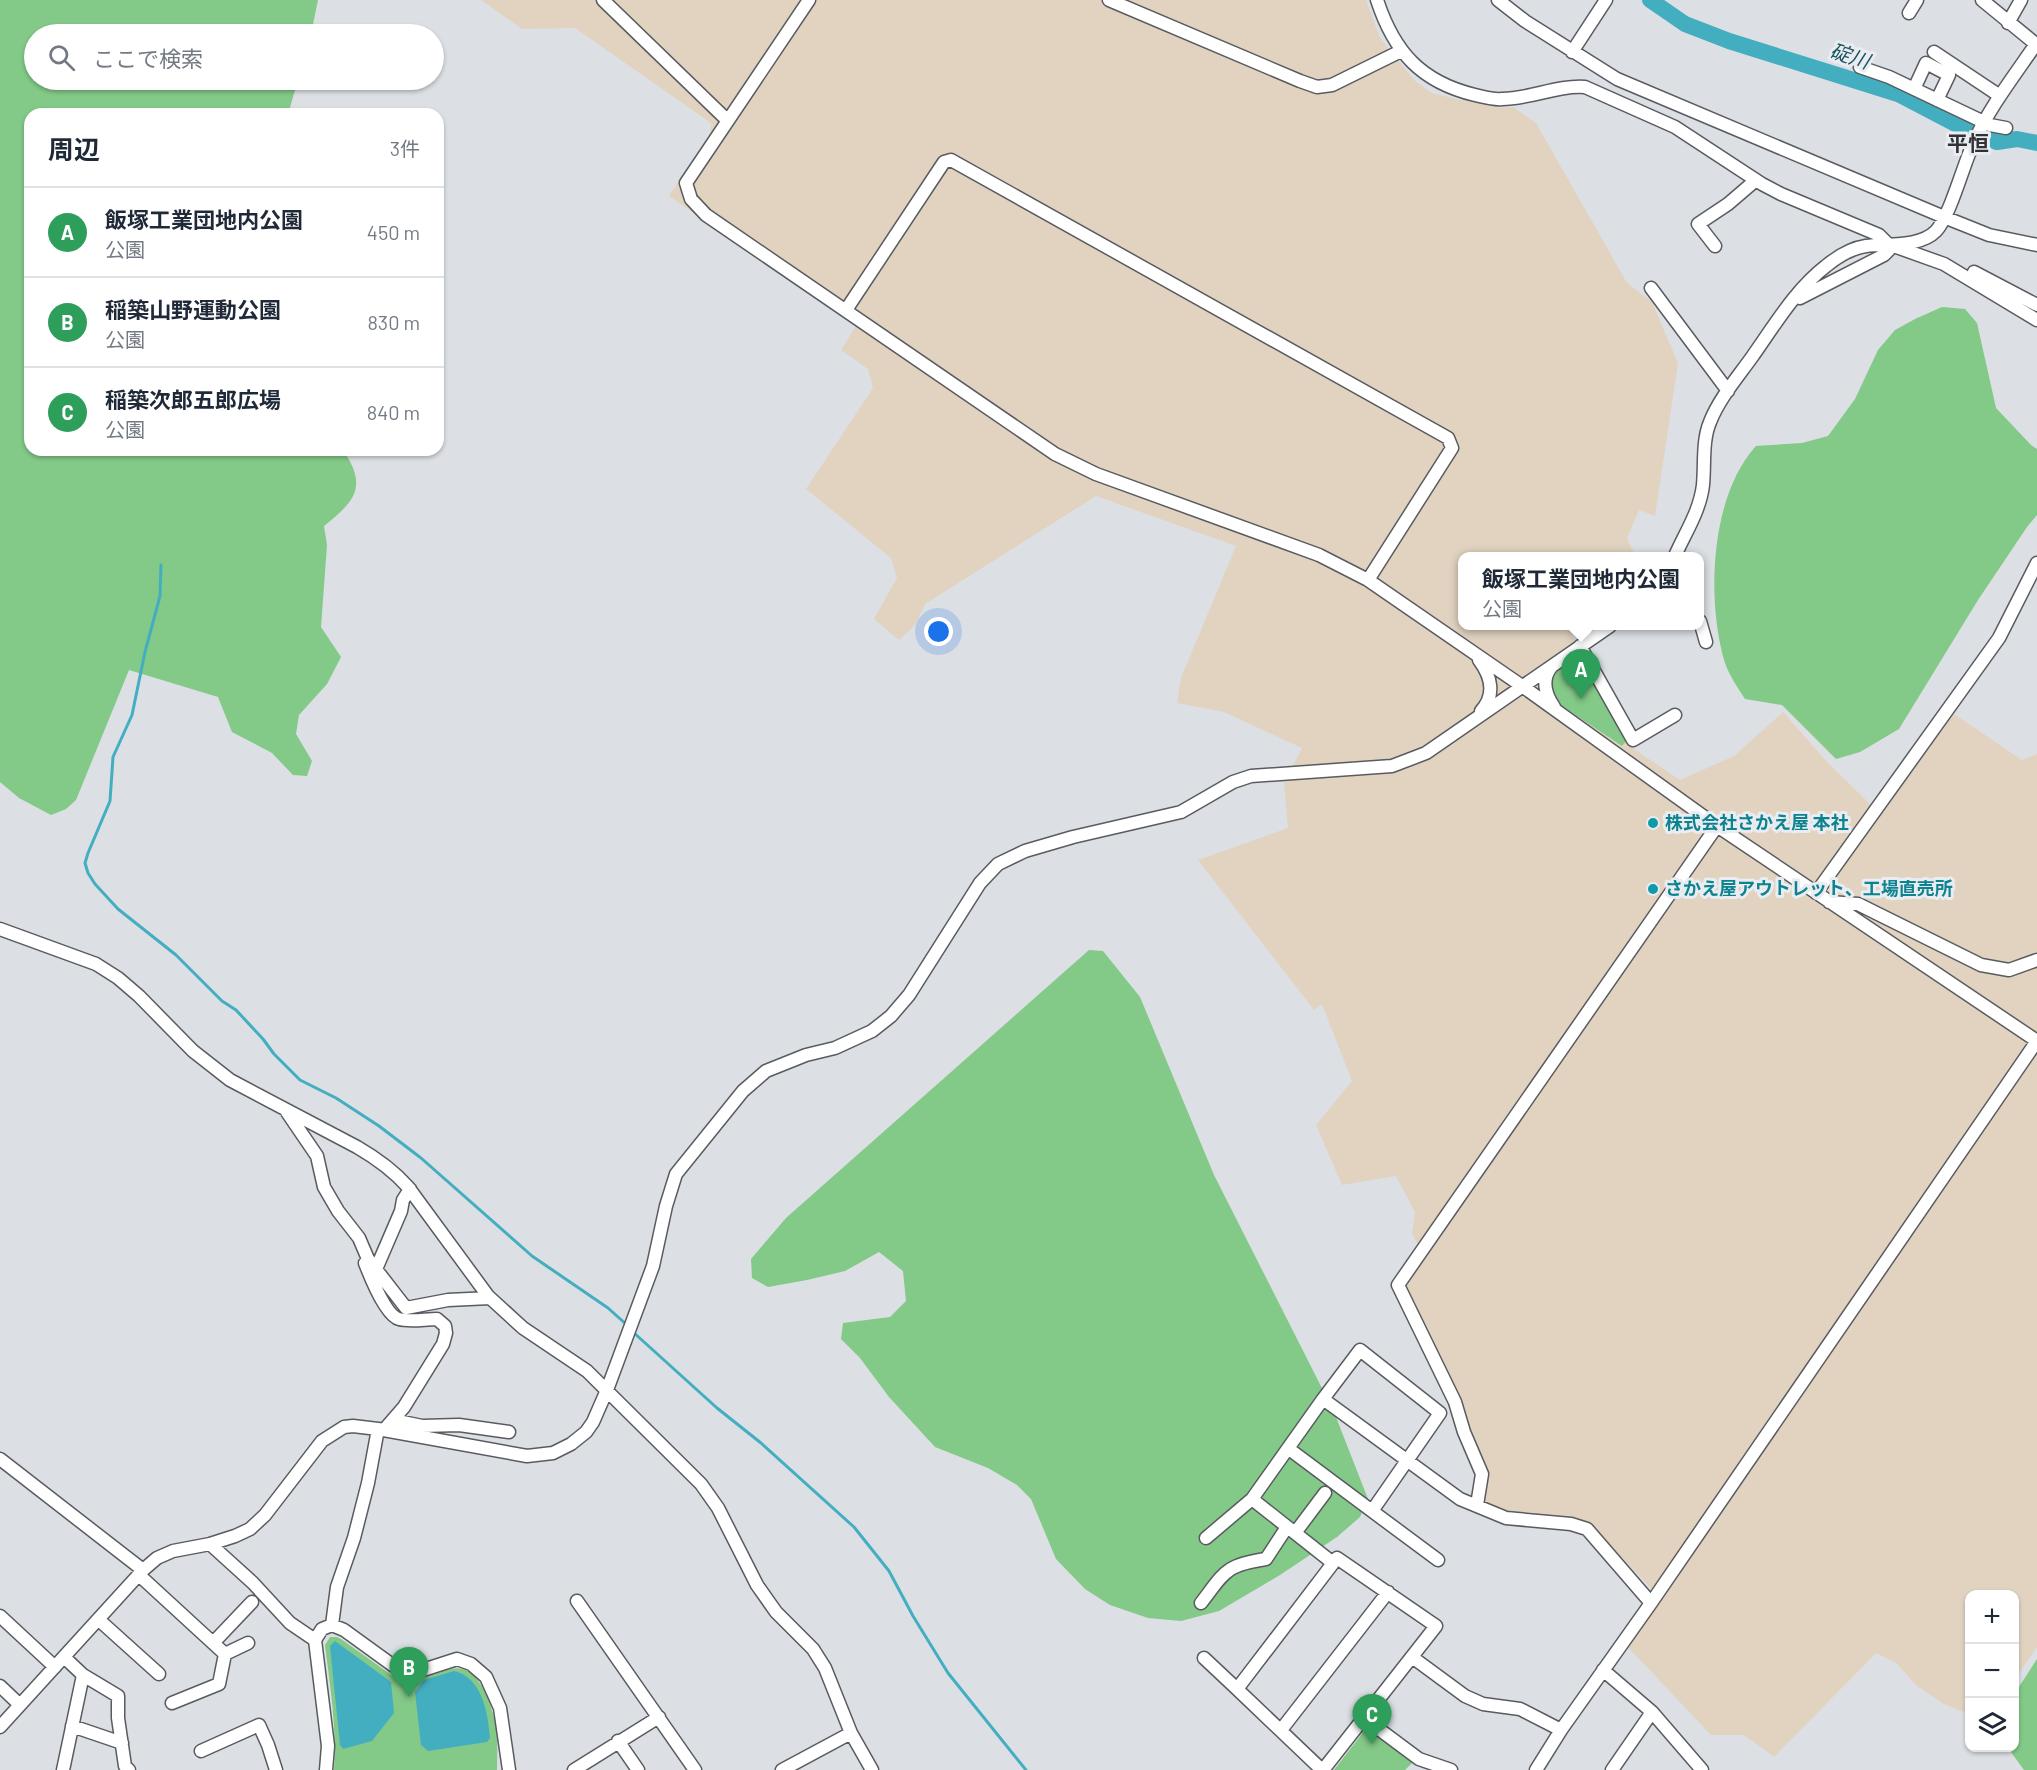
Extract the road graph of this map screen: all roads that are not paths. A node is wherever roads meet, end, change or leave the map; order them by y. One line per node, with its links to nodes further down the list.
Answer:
1 (603, 0): 20 (street)
2 (809, 0): 20 (street)
3 (1109, 0): 13 (street)
4 (1377, 0): 13 (street)
5 (1498, 0): 14 (street)
6 (1606, 0): 14 (street)
7 (1917, 0): 10 (street)
8 (1982, 0): 11 (street)
9 (2022, 0): 11 (street)
10 (1909, 14)
11 (2008, 23): 12 (street)
12 (2036, 44): 18 (street)
13 (1401, 51): 23 (street)
14 (1572, 52): 24 (street)
15 (1934, 52): 18 (street)
16 (1860, 67): 17 (street)
17 (1914, 89): 19 (street); 19 (street)
18 (2000, 96): 21 (street)
19 (1937, 100): 21 (street)
20 (727, 120): 31 (street)
21 (1983, 125): 22 (street); 24 (street)
22 (2006, 128)
23 (1756, 180): 25 (street); 27 (street)
24 (1944, 217): 25 (street); 26 (street)
25 (1888, 244): 29 (street); 29 (street); 30 (street); 32 (street)
26 (2037, 245)
27 (1715, 246)
28 (1651, 288): 33 (street)
29 (1790, 304): 33 (street)
30 (2037, 305)
31 (846, 310): 36 (street); 36 (street)
32 (2037, 320)
33 (1728, 391): 34 (street)
34 (1678, 552)
35 (2037, 563): 48 (street)
36 (1368, 580): 41 (street)
37 (1604, 630): 40 (street)
38 (1703, 630): 39 (street)
39 (1706, 642)
40 (1580, 646): 42 (street); 45 (street)
41 (1474, 653): 43 (street); 46 (street)
42 (1552, 665): 43 (street); 44 (street)
43 (1522, 686): 44 (street); 46 (street)
44 (1557, 712): 47 (street)
45 (1674, 715)
46 (1472, 721): 58 (street)
47 (1717, 826): 48 (street); 68 (street)
48 (1816, 893): 49 (street)
49 (1828, 902): 51 (street); 52 (street)
50 (0, 929): 53 (street)
51 (2037, 960)
52 (2037, 1041): 80 (street)
53 (287, 1111): 54 (street); 55 (street)
54 (410, 1189): 56 (street); 57 (street)
55 (363, 1247): 56 (street); 60 (street)
56 (376, 1269): 57 (street)
57 (490, 1298): 58 (street)
58 (607, 1390): 61 (street); 106 (street)
59 (1323, 1399): 63 (street); 65 (street); 65 (street)
60 (393, 1420): 61 (street); 62 (street)
61 (381, 1430): 72 (street); 83 (street)
62 (508, 1432)
63 (1289, 1449): 67 (street); 69 (street)
64 (0, 1459): 75 (street)
65 (1407, 1461): 68 (street); 69 (street)
66 (1325, 1493): 70 (street)
67 (1252, 1499): 70 (street); 71 (street)
68 (1478, 1505): 80 (street)
69 (1372, 1511): 73 (street)
70 (1291, 1530): 74 (street); 79 (street)
71 (1206, 1538)
72 (210, 1544): 75 (street); 84 (street)
73 (1438, 1560)
74 (1333, 1563): 76 (street); 96 (street)
75 (141, 1573): 82 (street); 85 (street)
76 (1388, 1592): 89 (street); 104 (street)
77 (577, 1601): 100 (street)
78 (252, 1602): 85 (street)
79 (1201, 1603)
80 (1651, 1603): 92 (street)
81 (0, 1616): 91 (street)
82 (99, 1620): 88 (street); 93 (street)
83 (333, 1625): 84 (street); 116 (street)
84 (315, 1640): 115 (street)
85 (213, 1643): 87 (street)
86 (248, 1643): 87 (street)
87 (225, 1654): 97 (street)
88 (64, 1657): 91 (street); 94 (street)
89 (1412, 1657): 101 (street); 105 (street)
90 (1204, 1658): 96 (street)
91 (54, 1667): 98 (street)
92 (1603, 1670): 99 (street); 105 (street)
93 (159, 1674)
94 (83, 1675): 102 (street); 108 (street)
95 (0, 1686): 98 (street)
96 (1237, 1689): 104 (street)
97 (172, 1703)
98 (20, 1705): 103 (street)
99 (1652, 1712): 110 (street); 124 (street)
100 (659, 1717): 107 (street); 118 (street)
101 (1364, 1718): 121 (street); 122 (street)
102 (72, 1726): 108 (street); 112 (street)
103 (0, 1727)
104 (1281, 1730): 121 (street)
105 (1560, 1730): 123 (street)
106 (851, 1733): 119 (street); 120 (street)
107 (618, 1741): 111 (street); 117 (street)
108 (122, 1743): 113 (street)
109 (201, 1750): 114 (street)
110 (1690, 1765): 125 (street)
111 (580, 1768)
112 (63, 1770)
113 (129, 1770)
114 (276, 1770)
115 (326, 1770)
116 (509, 1770)
117 (638, 1770)
118 (695, 1770)
119 (782, 1770)
120 (872, 1770)
121 (1322, 1770)
122 (1451, 1770)
123 (1536, 1770)
124 (1612, 1770)
125 (1702, 1770)

